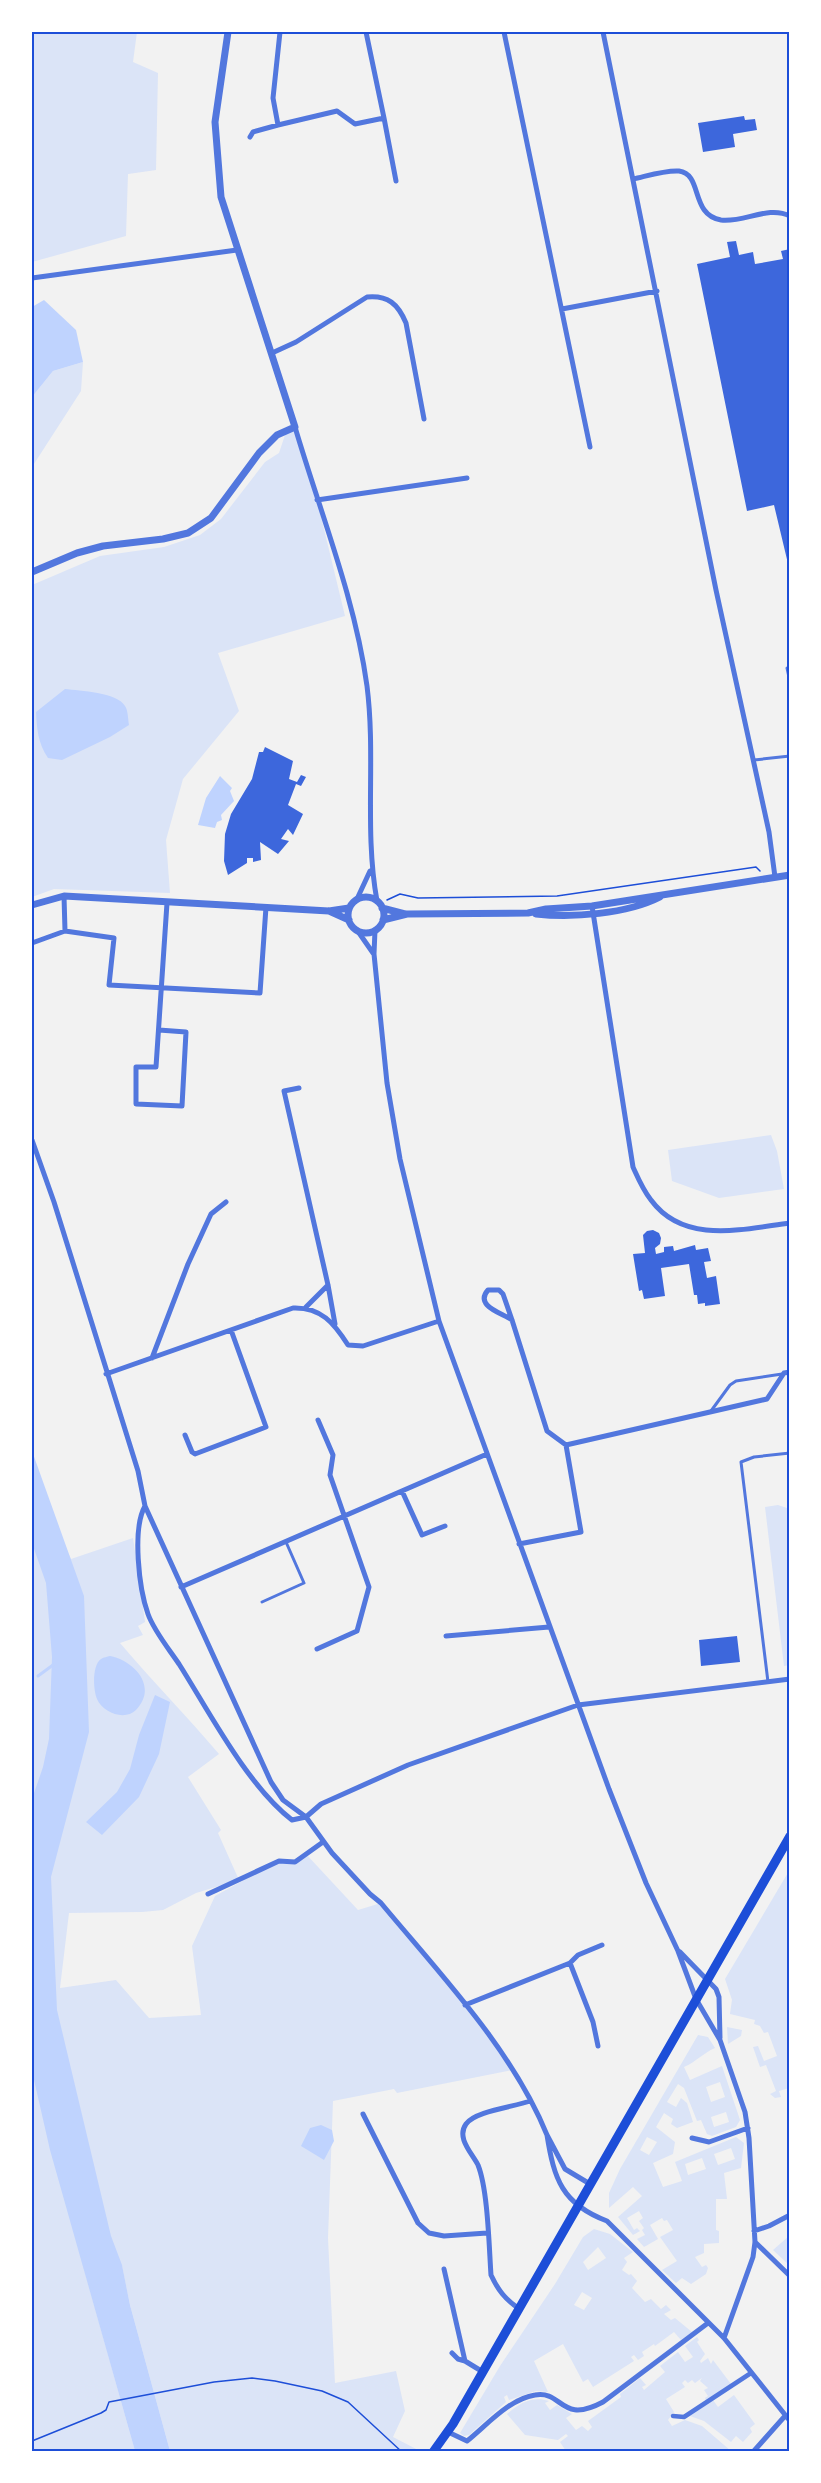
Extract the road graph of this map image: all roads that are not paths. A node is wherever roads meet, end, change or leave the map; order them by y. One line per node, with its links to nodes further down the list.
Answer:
1 (228, 32): 12 (street)
2 (280, 32): 7 (street)
3 (366, 32): 6 (street)
4 (504, 32): 15 (street)
5 (603, 32): 9 (street)
6 (384, 118): 7 (street); 10 (street)
7 (278, 125): 8 (street)
8 (250, 137)
9 (633, 179): 11 (street); 14 (street)
10 (396, 181)
11 (789, 216)
12 (237, 250): 13 (street); 16 (street)
13 (32, 278)
14 (657, 291): 15 (street); 26 (street)
15 (562, 309): 19 (street)
16 (272, 353): 17 (street); 18 (street)
17 (424, 419)
18 (295, 427): 21 (street); 22 (street)
19 (590, 447)
20 (467, 478): 21 (street)
21 (317, 500): 27 (street)
22 (32, 572)
23 (789, 668): 24 (lane)
24 (789, 682)
25 (789, 756): 26 (lane)
26 (754, 760): 29 (street)
27 (371, 869): 31 (street); 33 (street)
28 (789, 875): 29 (street)
29 (771, 877): 37 (street)
30 (64, 896): 32 (street); 34 (street); 44 (street)
31 (357, 899): 33 (street); 36 (street)
32 (167, 903): 35 (street); 47 (street)
33 (380, 904): 39 (street); 41 (street)
34 (32, 905)
35 (266, 907): 38 (street); 47 (street)
36 (349, 908): 38 (street); 40 (street)
37 (593, 910): 39 (street); 52 (street)
38 (329, 911): 40 (street)
39 (407, 914): 41 (street)
40 (349, 920): 42 (street)
41 (383, 920): 43 (street)
42 (357, 930): 43 (street); 46 (street)
43 (375, 930): 46 (street)
44 (64, 931): 45 (street); 47 (street)
45 (32, 943)
46 (374, 954): 56 (street)
47 (162, 987): 48 (street)
48 (159, 1030): 48 (street)
49 (299, 1088): 53 (street)
50 (32, 1140): 61 (street)
51 (226, 1202): 59 (street)
52 (789, 1223)
53 (328, 1285): 54 (street); 57 (street)
54 (306, 1307): 57 (street); 58 (street)
55 (512, 1320): 55 (street); 65 (street)
56 (439, 1321): 57 (street); 67 (street)
57 (335, 1324)
58 (231, 1330): 59 (street); 64 (street)
59 (152, 1358): 61 (street)
60 (787, 1372): 62 (street); 62 (lane)
61 (106, 1374): 69 (street)
62 (711, 1411): 65 (street)
63 (318, 1420): 70 (street)
64 (185, 1435)
65 (566, 1445): 73 (street)
66 (789, 1453): 80 (lane)
67 (487, 1454): 68 (street); 73 (street)
68 (402, 1491): 70 (street); 71 (street)
69 (145, 1506): 74 (street); 82 (street)
70 (344, 1517): 72 (street); 78 (street)
71 (445, 1526)
72 (286, 1542): 74 (street); 75 (lane)
73 (519, 1544): 76 (street)
74 (181, 1587): 82 (street)
75 (262, 1602)
76 (549, 1627): 77 (street); 81 (street)
77 (446, 1636)
78 (317, 1649)
79 (789, 1679): 80 (street)
80 (768, 1682): 81 (street)
81 (578, 1705): 82 (street); 87 (street)
82 (306, 1817): 84 (street)
83 (789, 1836): 89 (main road)
84 (323, 1842): 85 (street); 91 (street)
85 (208, 1894)
86 (602, 1945): 88 (street)
87 (678, 1951): 89 (street); 90 (street)
88 (570, 1963): 91 (street); 93 (street)
89 (707, 1977): 90 (main road); 92 (street)
90 (696, 1999): 92 (street); 99 (main road)
91 (465, 2005): 94 (street)
92 (720, 2040): 96 (street)
93 (598, 2046)
94 (530, 2101): 97 (street); 103 (street)
95 (363, 2114): 103 (street)
96 (748, 2128): 98 (street); 102 (street)
97 (547, 2134): 99 (street); 100 (street)
98 (692, 2138)
99 (590, 2184): 100 (main road)
100 (578, 2206): 107 (main road); 108 (street)
101 (789, 2215): 102 (street)
102 (754, 2231): 104 (street)
103 (487, 2233): 107 (street)
104 (755, 2242): 106 (street); 109 (street)
105 (444, 2270): 111 (street)
106 (789, 2276)
107 (518, 2308): 112 (main road)
108 (708, 2323): 109 (street); 116 (street)
109 (724, 2338): 113 (street)
110 (452, 2353): 111 (street)
111 (465, 2361): 112 (street)
112 (483, 2372): 116 (main road)
113 (751, 2373): 114 (street); 115 (street)
114 (673, 2416)
115 (787, 2419): 119 (street)
116 (448, 2432): 117 (main road); 118 (main road)
117 (433, 2451)
118 (442, 2451)
119 (753, 2451)

